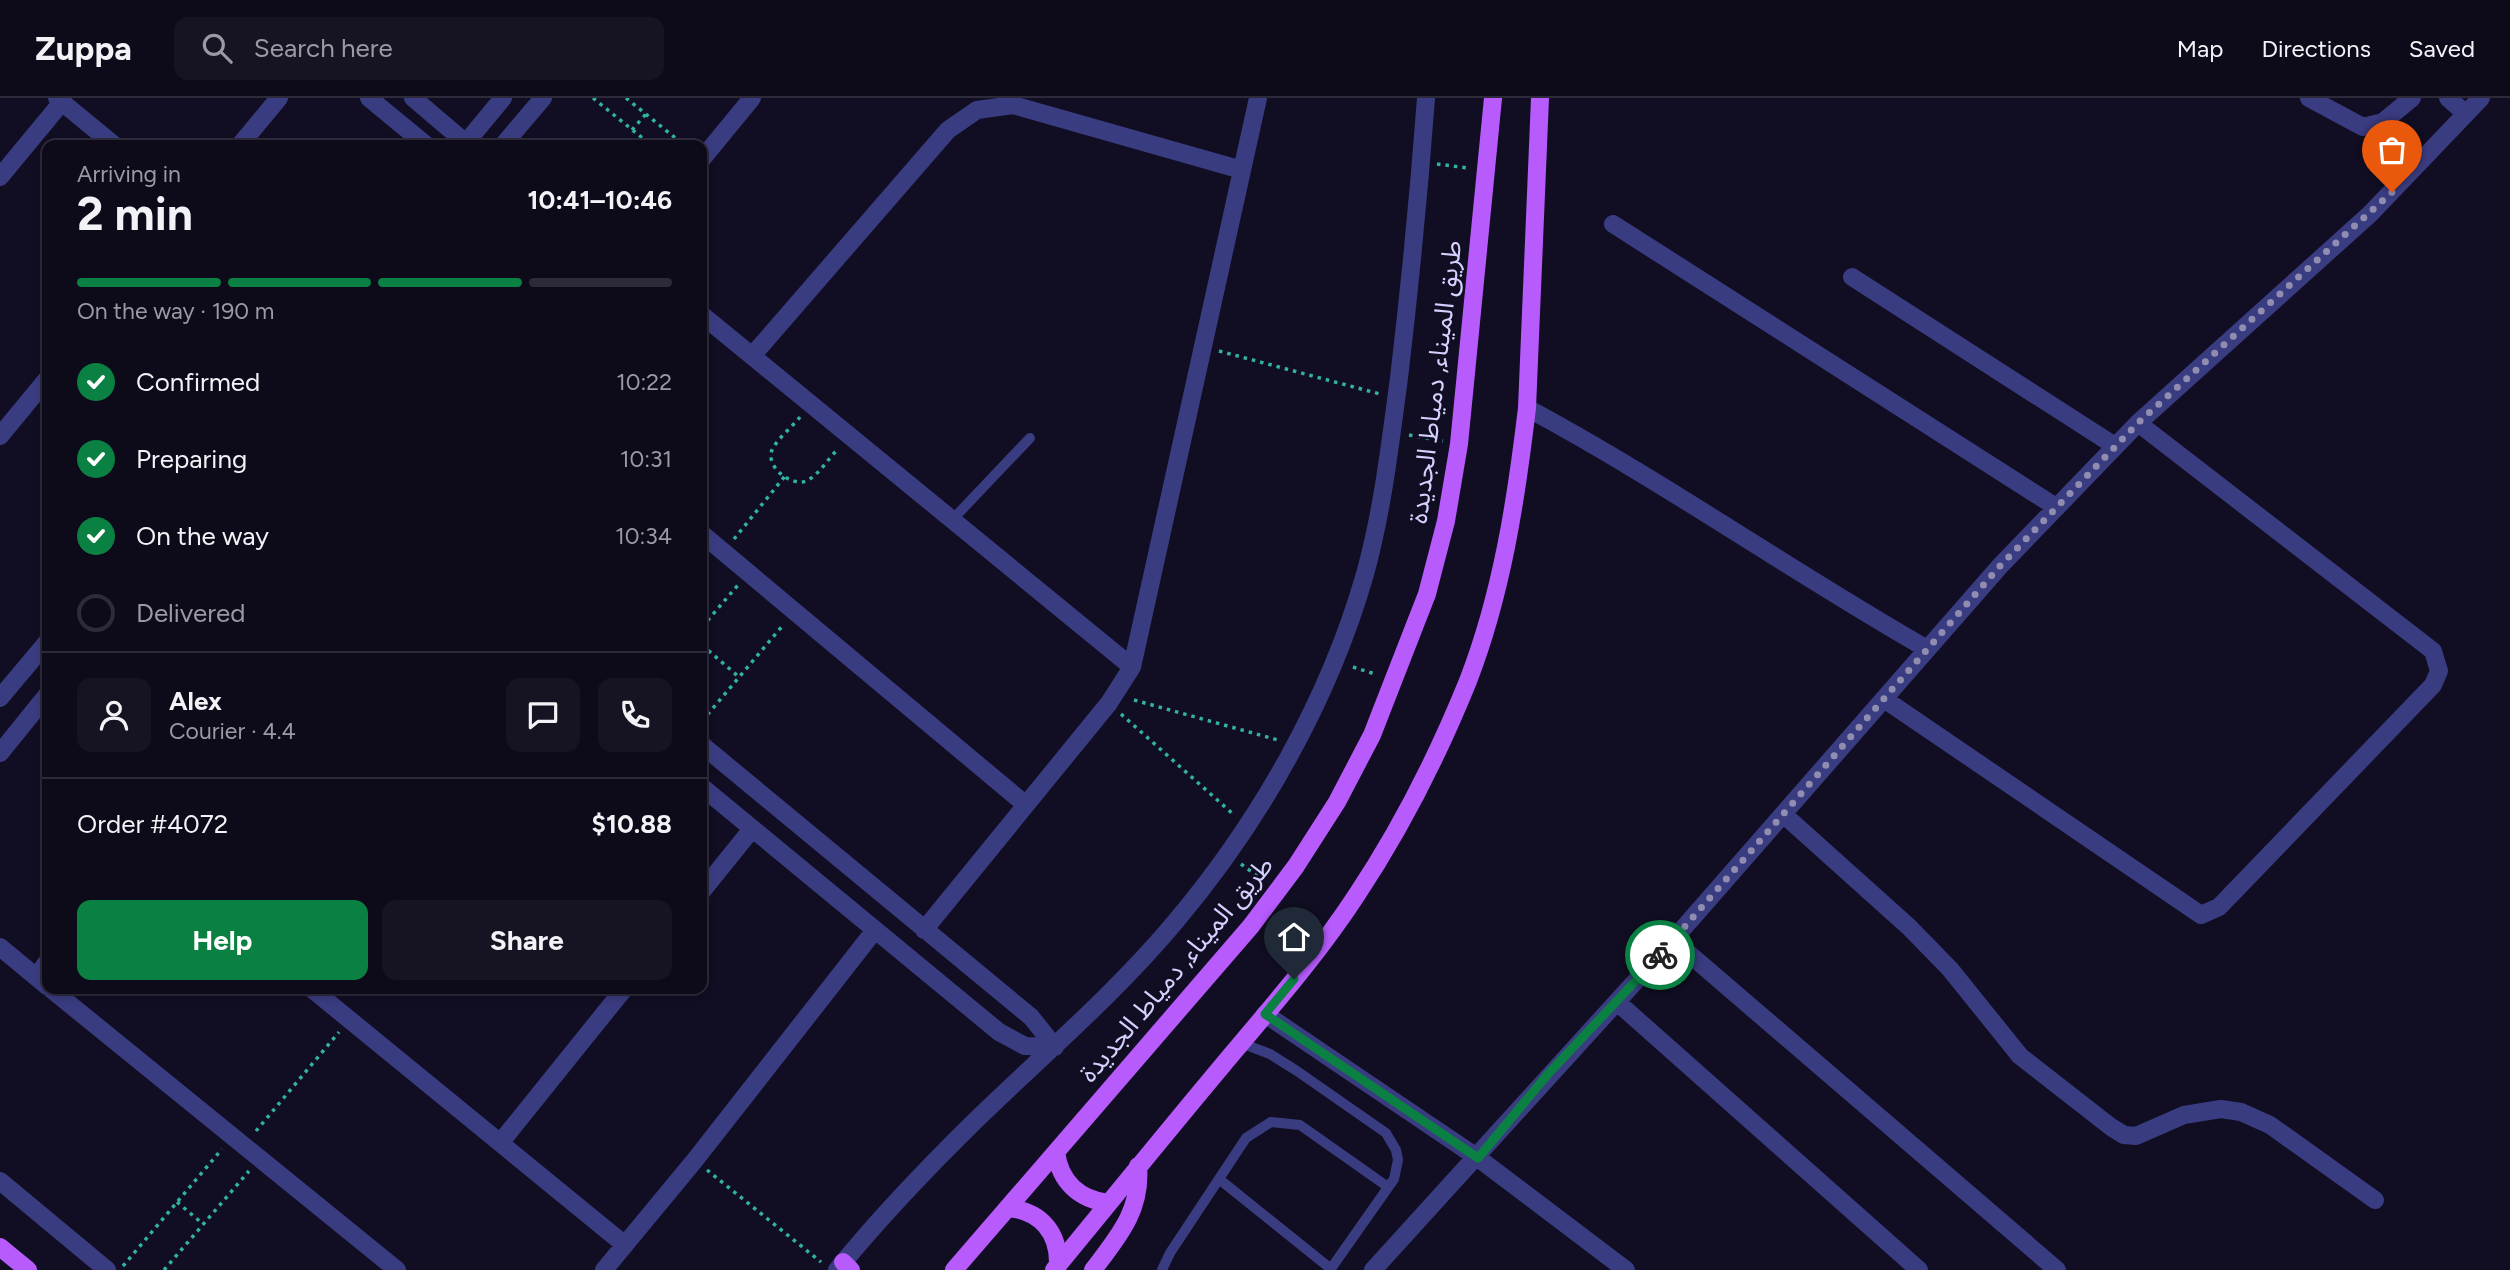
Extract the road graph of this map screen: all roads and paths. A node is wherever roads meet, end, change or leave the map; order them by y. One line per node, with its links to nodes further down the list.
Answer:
1 (279, 98): 22 (street)
2 (369, 98): 23 (street)
3 (413, 98): 24 (street)
4 (503, 98): 25 (street)
5 (543, 98): 26 (street)
6 (593, 98): 20 (path)
7 (626, 98): 18 (path)
8 (752, 98): 29 (street)
9 (1258, 98): 31 (street)
10 (1426, 98): 30 (street)
11 (1493, 98): 32 (main road, طريق الميناء, دمياط الجديدة)
12 (1539, 98): 42 (main road)
13 (2309, 98): 14 (street)
14 (2412, 98)
15 (2448, 98): 19 (street)
16 (2481, 98): 19 (street)
17 (60, 100): 21 (street); 33 (street)
18 (646, 114): 20 (path); 28 (path)
19 (2466, 114): 43 (street)
20 (632, 130): 27 (path)
21 (108, 140)
22 (244, 140)
23 (420, 140)
24 (460, 140)
25 (468, 140)
26 (507, 140)
27 (645, 140)
28 (678, 140)
29 (707, 153)
30 (1422, 162): 32 (path); 40 (street)
31 (1242, 170): 37 (street); 38 (street)
32 (1486, 170): 48 (main road, طريق الميناء, دمياط الجديدة)
33 (0, 177)
34 (1613, 225): 51 (street)
35 (1852, 277): 49 (street)
36 (707, 319): 38 (street)
37 (1203, 346): 40 (path); 62 (street)
38 (752, 356): 41 (street)
39 (42, 385): 45 (street)
40 (1396, 399): 44 (street)
41 (811, 405): 46 (street); 50 (path)
42 (1527, 408): 60 (street); 90 (main road)
43 (2138, 423): 49 (street); 67 (street)
44 (1393, 432): 48 (path); 61 (street)
45 (0, 436)
46 (849, 436): 50 (path); 52 (street)
47 (1030, 438): 52 (lane)
48 (1459, 444): 64 (main road, طريق الميناء, دمياط الجديدة)
49 (2115, 446): 51 (street)
50 (785, 476): 54 (path)
51 (2056, 507): 60 (street)
52 (952, 520): 62 (street)
53 (707, 538): 54 (street)
54 (723, 552): 55 (street)
55 (748, 572): 56 (street); 57 (path)
56 (795, 611): 63 (path); 74 (street)
57 (707, 620)
58 (42, 648): 65 (street)
59 (707, 649): 63 (path)
60 (1927, 649): 67 (street)
61 (1334, 660): 64 (path); 70 (street)
62 (1132, 667): 66 (street)
63 (739, 677): 69 (path)
64 (1395, 681): 80 (main road, طريق الميناء, دمياط الجديدة)
65 (0, 698)
66 (1112, 699): 70 (path); 74 (street); 76 (path)
67 (1884, 699): 75 (street)
68 (42, 701): 72 (street)
69 (707, 715)
70 (1294, 744): 76 (street)
71 (707, 749): 82 (street)
72 (0, 753)
73 (707, 791): 77 (street)
74 (1026, 805): 82 (street)
75 (1783, 814): 83 (street); 104 (street)
76 (1246, 826): 78 (street)
77 (752, 829): 79 (street); 81 (street)
78 (1227, 855): 80 (path); 93 (street)
79 (707, 885)
80 (1278, 890): 96 (main road, طريق الميناء, دمياط الجديدة)
81 (875, 930): 93 (street); 99 (street)
82 (924, 930): 93 (street)
83 (1673, 940): 89 (street); 126 (street)
84 (0, 947): 85 (street)
85 (42, 976)
86 (64, 994): 94 (street)
87 (318, 994): 91 (street)
88 (620, 994): 95 (street)
89 (1617, 1002): 98 (street); 125 (street)
90 (1265, 1014): 92 (main road); 98 (street)
91 (349, 1019): 94 (path); 95 (street)
92 (1241, 1043): 100 (main road); 103 (lane)
93 (1055, 1047): 111 (street)
94 (238, 1141): 97 (street); 105 (path)
95 (500, 1143): 109 (street)
96 (1056, 1152): 106 (main road); 107 (main road, طريق الميناء, دمياط الجديدة)
97 (260, 1158): 108 (path); 118 (street)
98 (1478, 1158): 123 (street); 124 (street)
99 (695, 1160): 109 (street); 111 (path)
100 (1138, 1166): 106 (main road); 121 (main road)
101 (1219, 1179): 103 (lane); 114 (lane); 122 (lane)
102 (0, 1181): 115 (street)
103 (1388, 1187): 114 (lane)
104 (2375, 1200)
105 (177, 1202): 108 (path); 116 (path)
106 (1108, 1203): 112 (main road)
107 (1008, 1209): 112 (main road); 120 (main road, طريق الميناء, دمياط الجديدة)
108 (203, 1224): 117 (path)
109 (625, 1245): 119 (street)
110 (0, 1247): 113 (main road)
111 (840, 1268)
112 (1056, 1268)
113 (23, 1269)
114 (1330, 1269)
115 (107, 1270)
116 (119, 1270)
117 (164, 1270)
118 (397, 1270)
119 (604, 1270)
120 (954, 1270)
121 (1093, 1270)
122 (1162, 1270)
123 (1373, 1270)
124 (1626, 1270)
125 (1919, 1270)
126 (2057, 1270)

